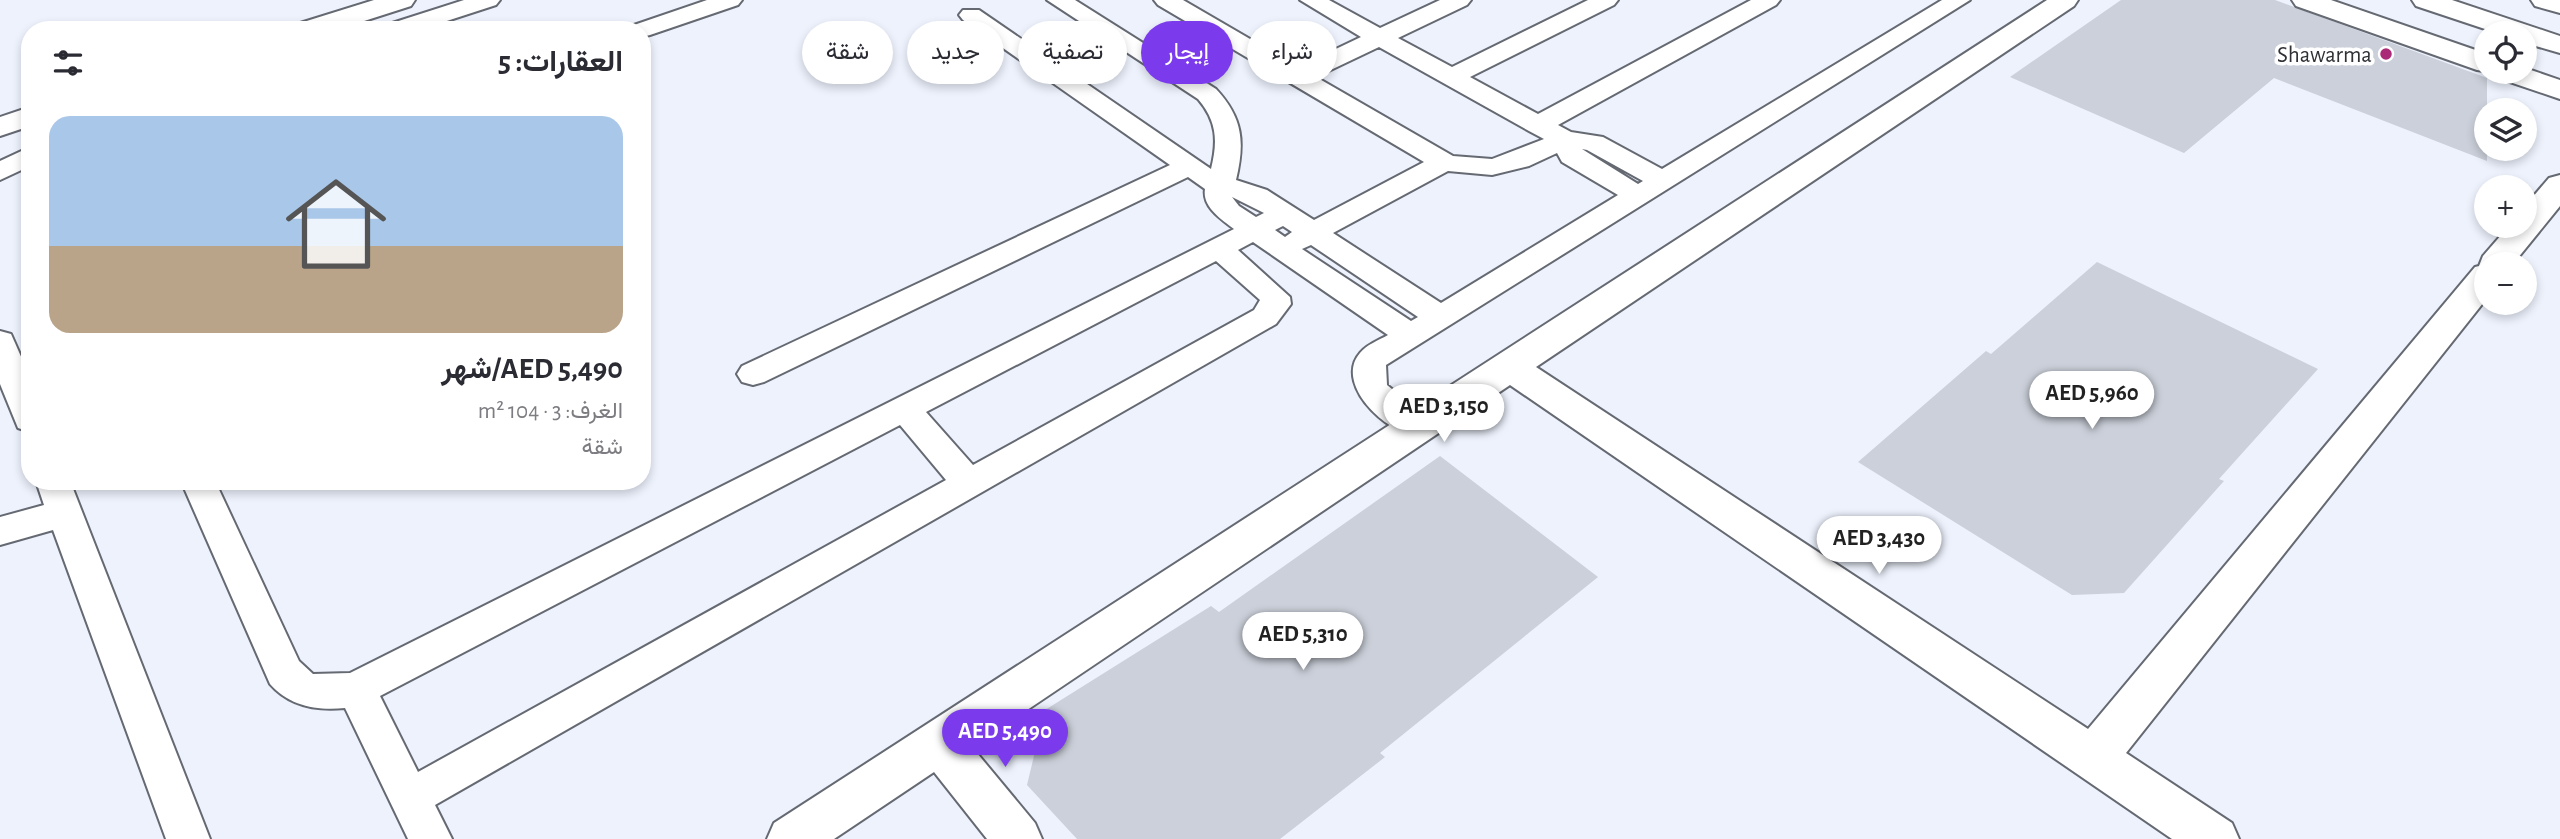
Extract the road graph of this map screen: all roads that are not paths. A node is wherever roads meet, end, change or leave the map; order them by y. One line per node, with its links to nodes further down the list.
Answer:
1 (402, 0): 17 (street)
2 (488, 0): 18 (lane)
3 (730, 0): 19 (lane)
4 (1059, 0): 41 (lane)
5 (1166, 0): 22 (lane)
6 (1312, 0): 20 (lane)
7 (1459, 0): 20 (lane)
8 (1606, 0): 25 (lane)
9 (1768, 0): 32 (lane)
10 (1958, 0): 39 (lane)
11 (2065, 0): 50 (street)
12 (2305, 0): 24 (street)
13 (2425, 0): 21 (street)
14 (2544, 0): 15 (street)
15 (2560, 5)
16 (971, 15): 37 (lane)
17 (335, 21)
18 (422, 21)
19 (651, 27)
20 (1380, 37): 23 (lane); 25 (lane)
21 (2560, 44)
22 (1247, 48)
23 (1337, 57)
24 (2474, 59)
25 (1451, 77): 32 (lane)
26 (2537, 83): 28 (street)
27 (1308, 84): 36 (lane)
28 (2558, 91)
29 (0, 106): 30 (street)
30 (21, 106)
31 (21, 119): 33 (street)
32 (1538, 125): 34 (lane)
33 (0, 127)
34 (1563, 139): 36 (lane); 39 (lane); 42 (lane)
35 (21, 160): 38 (lane)
36 (1444, 162): 43 (lane)
37 (1189, 166): 41 (lane); 51 (lane)
38 (0, 172)
39 (1663, 181): 42 (lane)
40 (2560, 185): 45 (street)
41 (1220, 187): 43 (lane)
42 (1639, 196): 47 (lane)
43 (1284, 225): 44 (lane); 47 (lane); 48 (lane)
44 (1218, 248): 53 (lane); 55 (lane)
45 (2505, 252)
46 (2474, 291): 61 (street)
47 (1439, 316): 48 (lane)
48 (1409, 335): 54 (lane)
49 (0, 341): 52 (lane)
50 (1508, 367): 54 (street); 61 (street)
51 (753, 374)
52 (21, 396)
53 (904, 408): 55 (lane); 59 (lane)
54 (1417, 427): 60 (street)
55 (970, 484): 62 (lane)
56 (202, 490): 59 (lane)
57 (59, 497): 58 (lane); 63 (lane)
58 (0, 531)
59 (356, 689): 62 (lane)
60 (939, 742): 65 (street); 66 (street)
61 (2093, 758): 67 (street)
62 (410, 798): 64 (lane)
63 (188, 839)
64 (430, 839)
65 (792, 839)
66 (1017, 839)
67 (2214, 839)

